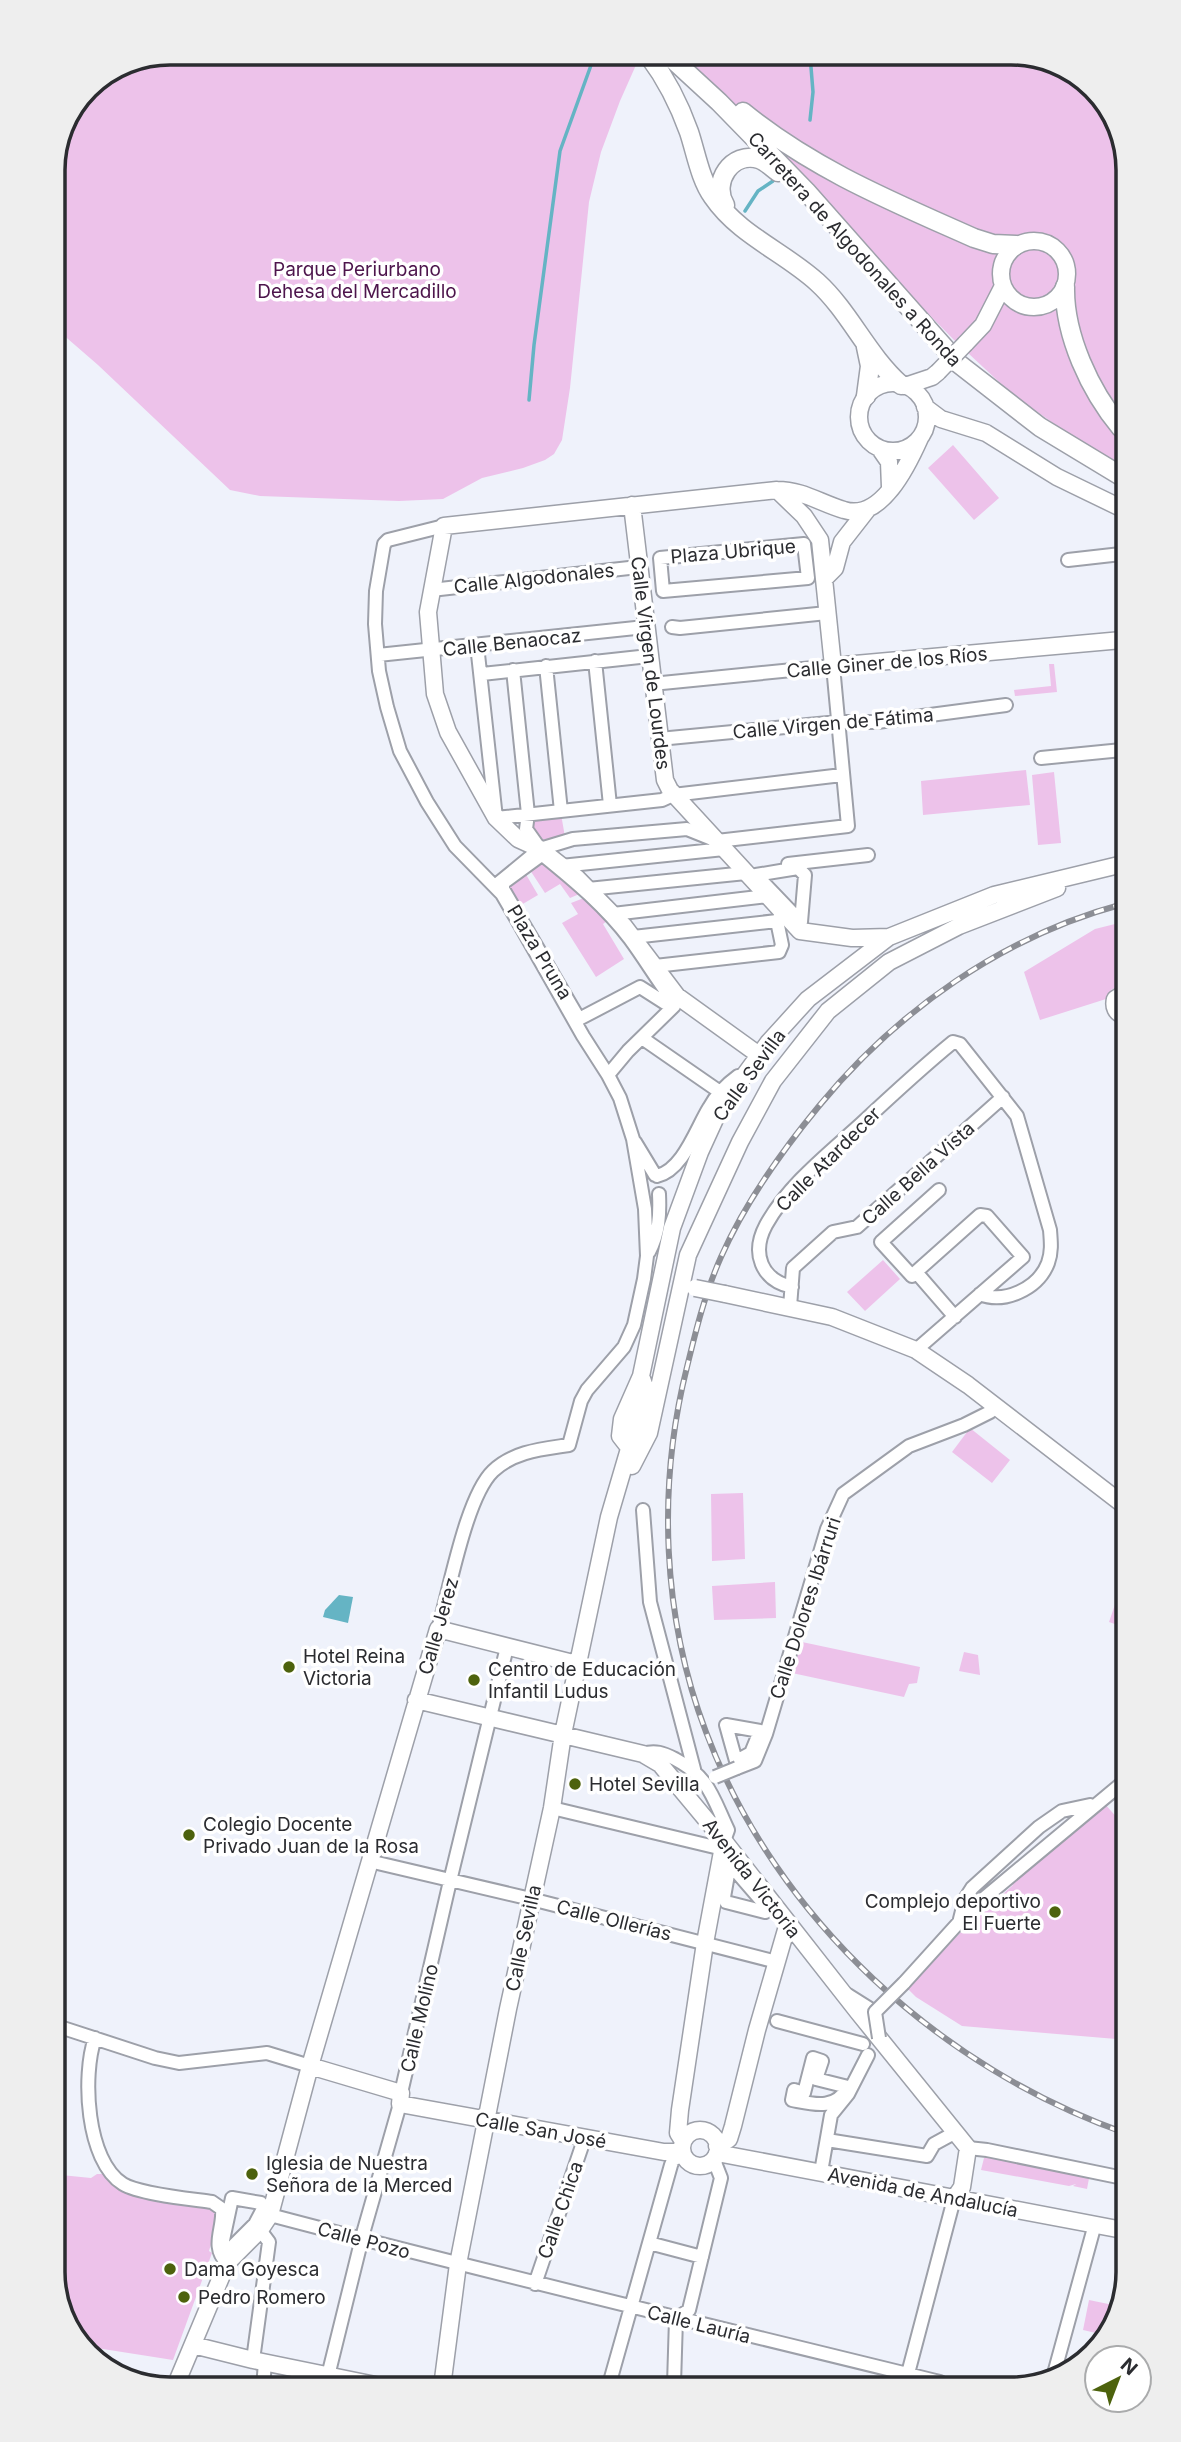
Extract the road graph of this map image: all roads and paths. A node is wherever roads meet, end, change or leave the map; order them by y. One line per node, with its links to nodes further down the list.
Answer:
1 (655, 65): 5 (main road)
2 (679, 65): 3 (main road, Carretera de Algodonales a Ronda)
3 (684, 70): 4 (main road, Carretera de Algodonales a Ronda); 6 (main road)
4 (806, 191): 5 (main road); 20 (main road, Carretera de Algodonales a Ronda)
5 (729, 215): 11 (main road)
6 (1016, 245): 7 (main road); 8 (main road)
7 (1003, 286): 9 (main road); 10 (main road)
8 (1065, 286): 9 (main road); 16 (main road)
9 (1023, 305): 10 (main road)
10 (983, 325): 12 (main road, bridge)
11 (866, 347): 13 (main road); 14 (main road)
12 (935, 374): 13 (main road); 15 (main road)
13 (903, 385): 14 (main road); 15 (main road)
14 (866, 396): 19 (main road)
15 (924, 405): 17 (main road); 18 (main road)
16 (1116, 420)
17 (966, 428): 18 (main road); 24 (main road)
18 (920, 437): 19 (main road); 21 (main road)
19 (880, 449): 21 (main road)
20 (1116, 473)
21 (890, 487): 25 (main road)
22 (777, 490): 23 (main road); 25 (main road); 31 (main road)
23 (632, 505): 26 (main road); 30 (main road, Calle Virgen de Lourdes)
24 (1116, 506)
25 (867, 510): 31 (main road)
26 (444, 526): 32 (main road); 39 (street)
27 (1116, 555): 29 (street)
28 (660, 558): 28 (street, Plaza Ubrique)
29 (1068, 560)
30 (638, 567): 32 (street, Calle Algodonales); 34 (main road, Calle Virgen de Lourdes)
31 (825, 578): 33 (main road)
32 (431, 590): 38 (main road)
33 (827, 613): 35 (street); 43 (main road)
34 (645, 627): 37 (street, Calle Benaocaz); 40 (main road, Calle Virgen de Lourdes)
35 (672, 627)
36 (1116, 641): 43 (main road, Calle Giner de los Ríos)
37 (476, 648): 37 (street); 38 (street, Calle Benaocaz); 45 (street)
38 (429, 651): 39 (street, Calle Benaocaz); 57 (main road)
39 (378, 655): 65 (street)
40 (649, 656): 41 (street); 46 (main road, Calle Virgen de Lourdes)
41 (595, 661): 42 (street); 54 (street)
42 (546, 666): 44 (street); 55 (street)
43 (833, 666): 46 (street, Calle Giner de los Ríos); 48 (street)
44 (513, 670): 45 (street); 56 (street)
45 (482, 674): 57 (street)
46 (652, 684): 49 (main road, Calle Virgen de Lourdes)
47 (1006, 705): 48 (street, Calle Virgen de Fátima)
48 (839, 722): 49 (street, Calle Virgen de Fátima); 52 (street)
49 (659, 739): 53 (main road, Calle Virgen de Lourdes)
50 (1116, 751): 51 (street)
51 (1041, 758)
52 (842, 775): 53 (street); 58 (street)
53 (673, 795): 54 (street); 58 (main road, Calle Virgen de Lourdes)
54 (610, 806): 55 (street)
55 (561, 811): 56 (street)
56 (528, 814): 57 (street); 59 (street)
57 (496, 818): 59 (main road)
58 (720, 845): 59 (street); 61 (street); 63 (main road, Calle Virgen de Lourdes)
59 (540, 853): 59 (street, Plaza Pruna); 61 (main road); 65 (street)
60 (868, 855): 63 (street)
61 (561, 866): 66 (main road)
62 (1116, 866): 71 (main road, Calle Sevilla)
63 (748, 873): 63 (street); 66 (street); 67 (main road, Calle Virgen de Lourdes)
64 (1116, 874): 75 (main road, Calle Sevilla)
65 (495, 886): 83 (street)
66 (588, 889): 68 (main road)
67 (767, 896): 68 (street); 69 (main road, Calle Virgen de Lourdes)
68 (613, 914): 70 (main road)
69 (780, 917): 70 (street); 72 (main road, Calle Virgen de Lourdes); 74 (street)
70 (633, 937): 74 (main road)
71 (889, 937): 72 (main road, Calle Virgen de Lourdes); 73 (main road, Calle Sevilla)
72 (852, 939): 73 (main road)
73 (872, 950): 75 (main road); 77 (main road, Calle Sevilla)
74 (655, 967): 76 (main road)
75 (868, 977): 78 (main road, Calle Sevilla)
76 (677, 996): 80 (street); 82 (main road)
77 (808, 999): 78 (main road); 79 (main road, Calle Sevilla)
78 (826, 1014): 81 (main road, Calle Sevilla)
79 (786, 1023): 81 (main road); 82 (main road, Calle Sevilla)
80 (642, 1038): 83 (street); 84 (street)
81 (804, 1041): 95 (main road, Calle Sevilla)
82 (754, 1061): 84 (street); 103 (main road, Calle Sevilla)
83 (608, 1075): 86 (street)
84 (720, 1092): 88 (street)
85 (1003, 1097): 96 (street, Calle Bella Vista); 96 (street, Calle Atardecer); 97 (street)
86 (633, 1139): 87 (street); 90 (street, Calle Jerez)
87 (648, 1161): 88 (street); 89 (street)
88 (675, 1164): 89 (street)
89 (656, 1176): 90 (street); 92 (street)
90 (641, 1186): 92 (street); 93 (street, Calle Jerez)
91 (939, 1190): 94 (street)
92 (659, 1194): 93 (street, Calle Jerez)
93 (647, 1256): 107 (street, Calle Jerez)
94 (916, 1272): 97 (street); 99 (street)
95 (688, 1286): 98 (main road, bridge); 102 (main road, Calle Sevilla)
96 (792, 1287): 98 (street, Calle Bella Vista)
97 (980, 1294): 99 (street)
98 (790, 1307): 100 (main road)
99 (954, 1317): 100 (street)
100 (916, 1350): 101 (main road)
101 (996, 1406): 105 (main road); 115 (street, Calle Dolores Ibárruri, bridge)
102 (649, 1429): 103 (main road); 104 (main road, Calle Sevilla)
103 (631, 1446): 104 (main road, Calle Sevilla)
104 (616, 1492): 109 (main road, Calle Sevilla)
105 (1116, 1499)
106 (643, 1510): 114 (street)
107 (438, 1629): 108 (main road); 110 (main road, Calle Jerez)
108 (507, 1647): 109 (main road); 111 (street, Calle Molino)
109 (577, 1664): 112 (main road, Calle Sevilla)
110 (416, 1700): 111 (main road, Avenida Victoria); 119 (main road, Calle Jerez)
111 (490, 1718): 112 (main road, Avenida Victoria); 120 (street, Calle Molino)
112 (563, 1734): 113 (main road, Avenida Victoria); 117 (main road, Calle Sevilla)
113 (667, 1761): 114 (street); 118 (main road, Avenida Victoria)
114 (694, 1769): 115 (street)
115 (710, 1778): 118 (street)
116 (1116, 1788): 125 (street, bridge)
117 (552, 1808): 118 (street); 121 (main road, Calle Sevilla)
118 (724, 1845): 122 (main road, Avenida Victoria); 123 (main road)
119 (369, 1861): 120 (street, Calle Ollerías); 130 (main road, Calle Jerez)
120 (450, 1881): 121 (street, Calle Ollerías); 131 (street, Calle Molino)
121 (531, 1899): 123 (street, Calle Ollerías); 133 (main road, Calle Sevilla)
122 (788, 1923): 124 (main road); 125 (main road, Avenida Victoria)
123 (705, 1943): 124 (street, Calle Ollerías); 138 (main road)
124 (777, 1962): 139 (main road)
125 (869, 2016): 129 (main road, Avenida Victoria)
126 (777, 2021): 129 (street)
127 (65, 2029): 128 (street)
128 (95, 2038): 130 (street); 150 (street)
129 (870, 2046): 134 (main road, Avenida Victoria); 136 (street)
130 (310, 2066): 131 (main road, Calle San José); 143 (main road, Calle Jerez)
131 (401, 2098): 133 (main road, Calle San José); 147 (street, Calle Molino)
132 (792, 2100): 132 (street)
133 (487, 2121): 135 (main road, Calle San José); 151 (main road, Calle Sevilla)
134 (956, 2132): 136 (street); 137 (main road, Avenida Victoria)
135 (586, 2137): 138 (main road, Calle San José); 152 (street, Calle Chica)
136 (827, 2140): 140 (street)
137 (968, 2148): 141 (street); 142 (main road)
138 (683, 2149): 139 (main road); 139 (main road); 148 (street)
139 (716, 2153): 140 (main road, Avenida de Andalucía); 149 (street)
140 (821, 2172): 142 (main road, Avenida de Andalucía)
141 (1116, 2177)
142 (954, 2199): 144 (main road, Avenida de Andalucía); 166 (street)
143 (266, 2209): 146 (main road, Calle Jerez); 147 (street, Calle Pozo)
144 (1095, 2224): 145 (main road, Avenida de Andalucía); 157 (street)
145 (1116, 2228)
146 (260, 2230): 150 (main road, Calle Jerez); 156 (street)
147 (362, 2241): 151 (street, Calle Pozo); 161 (street, Calle Molino)
148 (649, 2243): 149 (street); 153 (street)
149 (702, 2257): 154 (street)
150 (227, 2263): 155 (main road)
151 (458, 2264): 152 (street, Calle Lauría); 162 (main road, Calle Sevilla)
152 (535, 2284): 153 (street, Calle Lauría)
153 (630, 2308): 154 (street, Calle Lauría); 163 (street)
154 (676, 2319): 164 (street); 165 (street, Calle Lauría)
155 (193, 2345): 156 (main road); 158 (main road)
156 (259, 2361): 159 (street); 160 (main road)
157 (1056, 2367)
158 (179, 2377)
159 (262, 2377)
160 (310, 2377)
161 (327, 2377)
162 (443, 2377)
163 (611, 2377)
164 (674, 2377)
165 (903, 2377)
166 (907, 2377)

